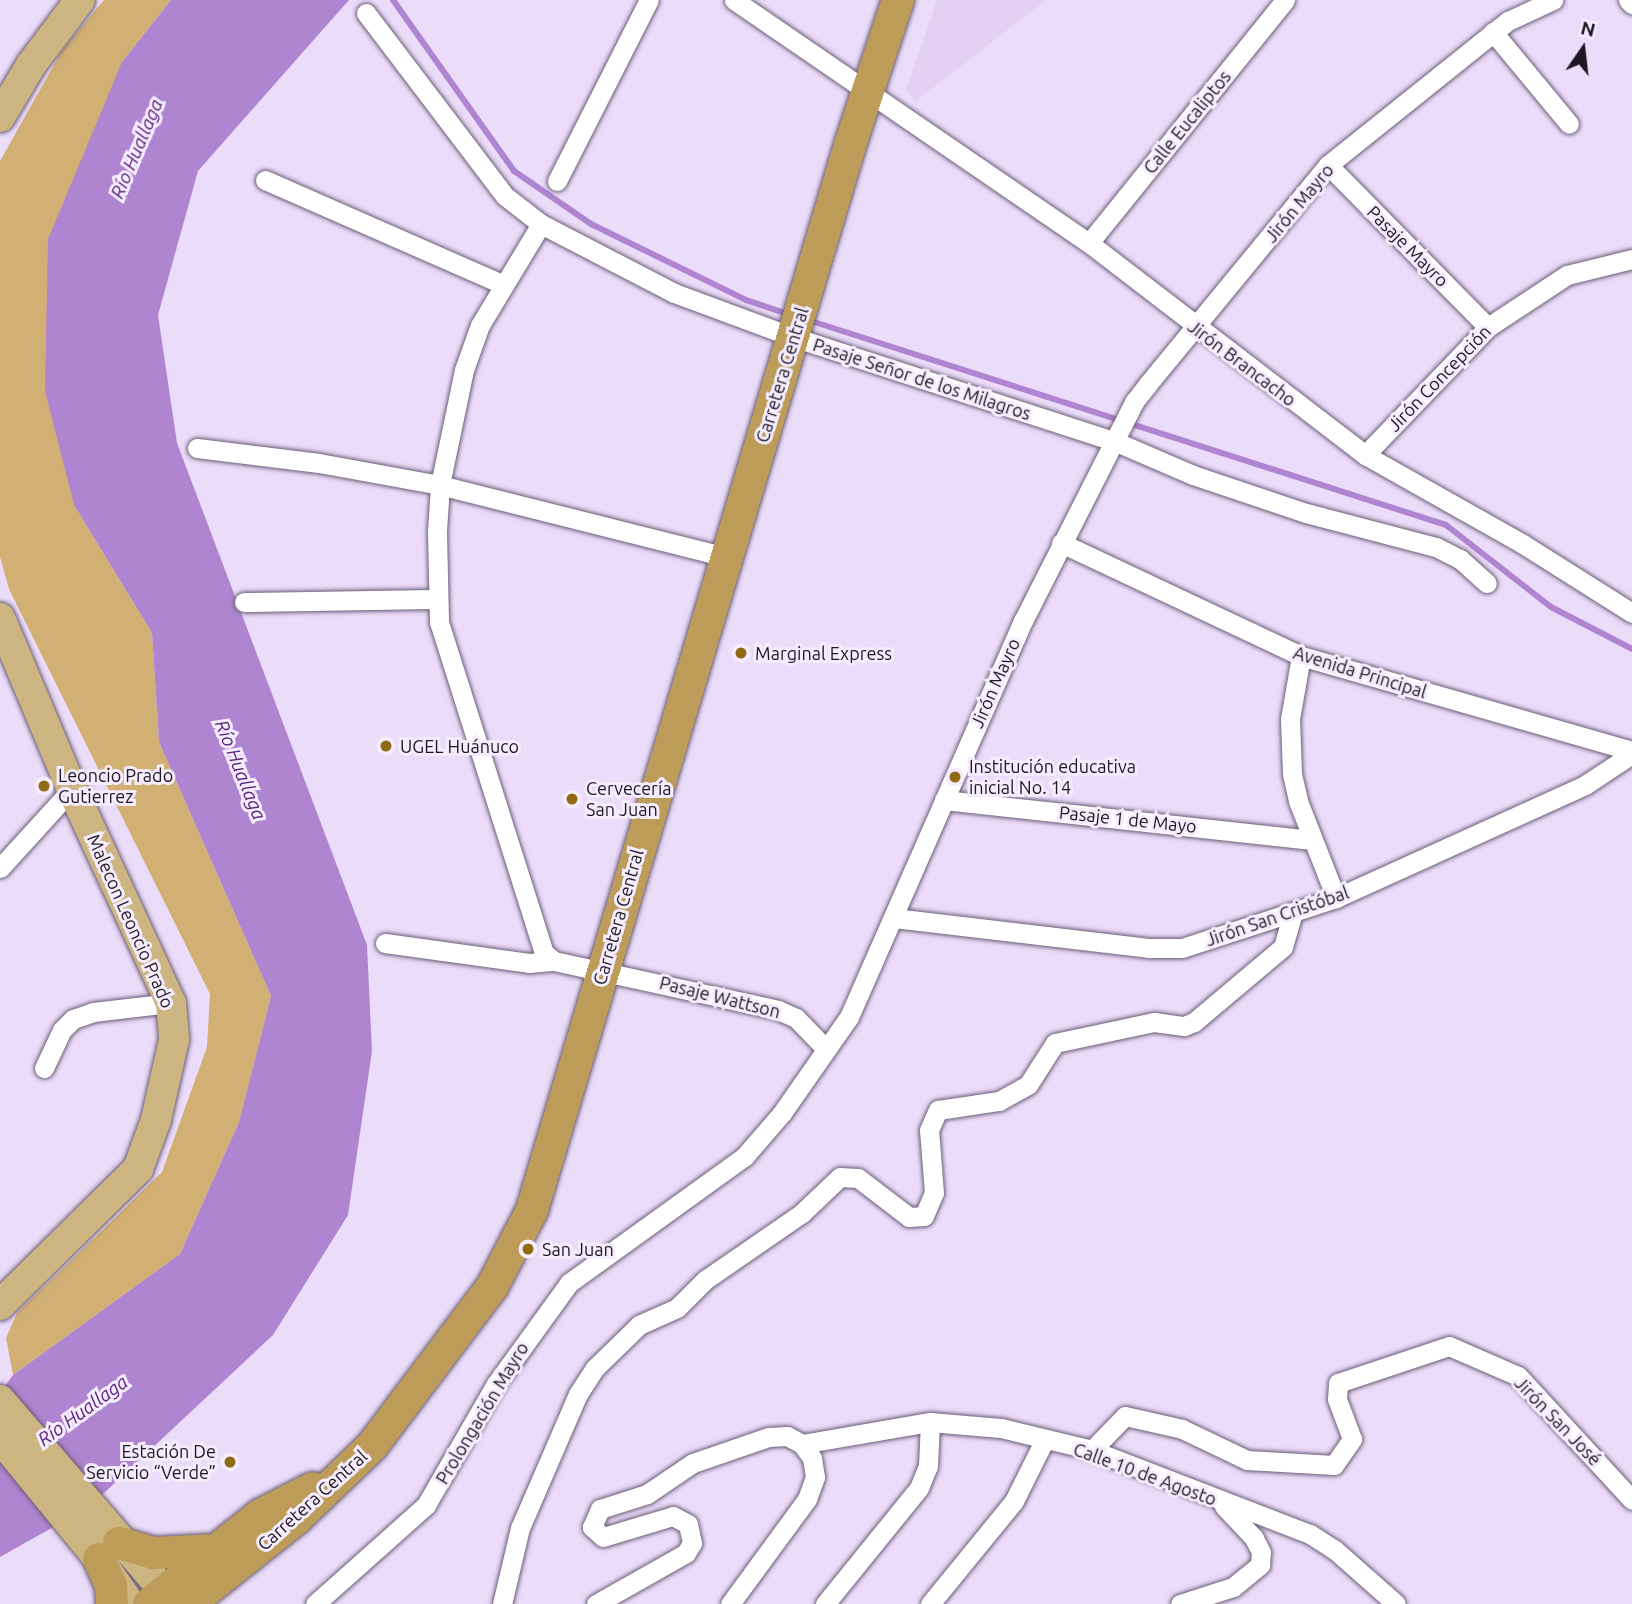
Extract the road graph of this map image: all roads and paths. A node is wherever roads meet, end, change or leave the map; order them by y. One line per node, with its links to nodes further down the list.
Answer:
1 (80, 0): 12 (main road)
2 (649, 0): 16 (street)
3 (734, 0): 11 (street, Jirón Brancacho)
4 (898, 0): 11 (highway, Carretera Central)
5 (1285, 0): 18 (street, Calle Eucaliptos)
6 (1553, 0): 10 (street, Jirón Mayro)
7 (1628, 0): 8 (street)
8 (1632, 4)
9 (366, 13): 17 (street, Pasaje Señor de los Milagros)
10 (1493, 33): 13 (street); 14 (street, Jirón Mayro)
11 (867, 91): 18 (street, Jirón Brancacho); 23 (highway, Carretera Central)
12 (0, 117)
13 (1569, 124)
14 (1328, 165): 21 (street, Pasaje Mayro); 22 (street, Jirón Mayro)
15 (265, 180): 20 (street)
16 (557, 181)
17 (541, 224): 20 (street); 23 (street, Pasaje Señor de los Milagros)
18 (1089, 243): 22 (street, Jirón Brancacho)
19 (1632, 259): 21 (street, Jirón Concepción)
20 (504, 285): 27 (street)
21 (1488, 327): 26 (street, Jirón Concepción)
22 (1195, 328): 24 (street, Jirón Mayro); 26 (street, Jirón Brancacho)
23 (794, 334): 24 (street, Pasaje Señor de los Milagros); 29 (highway, Carretera Central)
24 (1116, 438): 28 (street, Jirón Mayro); 30 (street, Pasaje Señor de los Milagros)
25 (197, 447): 27 (street)
26 (1365, 454): 33 (street, Jirón Brancacho)
27 (440, 485): 29 (street); 31 (street)
28 (1061, 543): 35 (street, Avenida Principal); 38 (street, Jirón Mayro)
29 (726, 557): 46 (highway, Carretera Central)
30 (1487, 583)
31 (438, 599): 32 (street); 45 (street)
32 (244, 602)
33 (1632, 613)
34 (0, 618): 37 (main road, Malecon Leoncio Prado)
35 (1301, 656): 36 (street, Avenida Principal); 39 (street)
36 (1632, 753): 41 (street, Jirón San Cristóbal)
37 (72, 789): 40 (street); 47 (main road, Malecon Leoncio Prado)
38 (944, 800): 39 (street, Pasaje 1 de Mayo); 43 (street, Jirón Mayro)
39 (1312, 840): 41 (street)
40 (0, 867)
41 (1336, 898): 42 (street, Jirón San Cristóbal)
42 (1292, 915): 43 (street, Jirón San Cristóbal); 66 (street)
43 (894, 918): 48 (street, Jirón Mayro)
44 (385, 943): 45 (street, Pasaje Wattson)
45 (554, 961): 46 (street, Pasaje Wattson)
46 (602, 968): 48 (street, Pasaje Wattson); 57 (highway, Carretera Central)
47 (171, 1003): 49 (street); 50 (main road, Malecon Leoncio Prado)
48 (826, 1049): 65 (street, Prolongación Mayro)
49 (44, 1068)
50 (0, 1305)
51 (0, 1400): 60 (main road)
52 (930, 1422): 54 (street, Calle 10 de Agosto); 55 (street, Calle 10 de Agosto); 69 (street)
53 (0, 1438): 60 (main road)
54 (1044, 1441): 56 (street, Calle 10 de Agosto); 70 (street)
55 (802, 1444): 67 (street, Calle 10 de Agosto); 68 (street)
56 (1092, 1450): 58 (street, Jirón San José); 59 (street, Calle 10 de Agosto)
57 (351, 1468): 61 (highway); 62 (highway, Carretera Central)
58 (1631, 1494)
59 (1218, 1500): 71 (street); 72 (street, Calle 10 de Agosto)
60 (103, 1544): 61 (highway); 62 (main road); 63 (highway); 64 (main road)
61 (216, 1550): 62 (highway)
62 (167, 1601)
63 (112, 1604)
64 (130, 1604)
65 (315, 1604)
66 (502, 1604)
67 (596, 1604)
68 (730, 1604)
69 (825, 1604)
70 (930, 1604)
71 (1180, 1604)
72 (1396, 1604)

